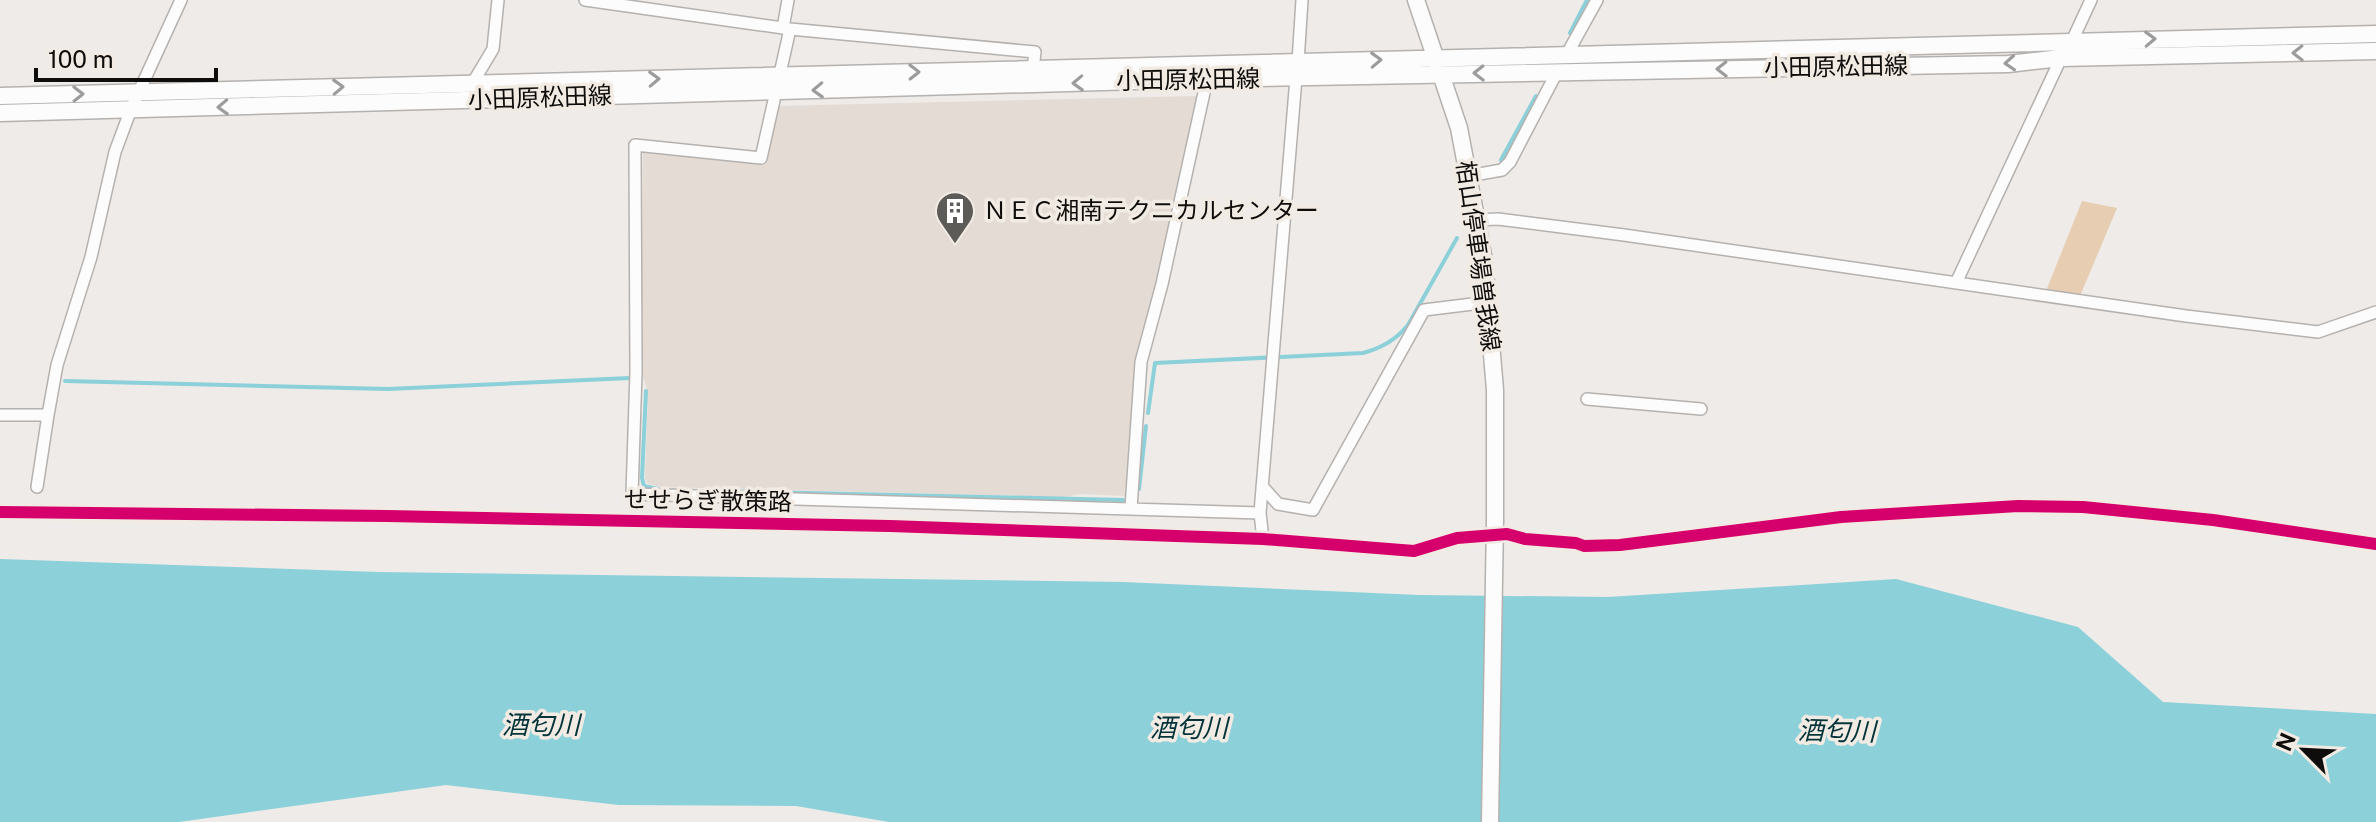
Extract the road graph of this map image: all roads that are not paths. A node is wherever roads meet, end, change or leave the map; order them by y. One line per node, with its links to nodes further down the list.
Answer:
1 (181, 0): 23 (street)
2 (498, 0): 22 (street)
3 (585, 0): 9 (street)
4 (788, 0): 9 (street)
5 (1416, 0): 14 (main road, 栢山停車場曽我線)
6 (1597, 0): 13 (street)
7 (2091, 0): 11 (street)
8 (1302, 6): 17 (street)
9 (787, 28): 16 (street); 21 (street)
10 (2376, 34): 11 (main road, 小田原松田線, one-way to 10)
11 (2072, 41): 13 (main road, 小田原松田線); 15 (street)
12 (2376, 51): 15 (main road, 小田原松田線, one-way to 15)
13 (1567, 54): 14 (main road, 小田原松田線)
14 (1435, 58): 17 (main road, 小田原松田線, one-way to 14); 19 (main road, 栢山停車場曽我線)
15 (2061, 58): 18 (main road, 小田原松田線, one-way to 18); 29 (street)
16 (1033, 69): 17 (main road, 小田原松田線); 21 (main road, 小田原松田線, one-way to 16)
17 (1297, 70): 19 (main road, 小田原松田線); 20 (main road, 小田原松田線); 38 (street)
18 (1557, 72): 19 (main road, 小田原松田線, one-way to 19); 27 (street)
19 (1442, 74): 27 (main road, 栢山停車場曽我線)
20 (1207, 79): 21 (main road, 小田原松田線, one-way to 21); 36 (street)
21 (778, 83): 22 (main road, 小田原松田線, one-way to 21); 25 (main road, 小田原松田線, one-way to 25); 40 (street)
22 (472, 84): 23 (main road, 小田原松田線, one-way to 22)
23 (139, 93): 24 (main road, 小田原松田線, one-way to 23); 25 (street)
24 (0, 96)
25 (131, 109): 26 (main road, 小田原松田線); 35 (street)
26 (0, 113)
27 (1469, 181): 28 (main road, 栢山停車場曽我線)
28 (1476, 218): 29 (street); 30 (main road, 栢山停車場曽我線)
29 (1956, 283): 31 (street)
30 (1489, 302): 38 (street); 47 (main road, 栢山停車場曽我線, bridge)
31 (2376, 312)
32 (1587, 399): 33 (street)
33 (1701, 409)
34 (0, 415): 35 (street)
35 (48, 415): 39 (street)
36 (1138, 417): 37 (street); 40 (street)
37 (1152, 418)
38 (1262, 486): 42 (street)
39 (37, 487)
40 (1131, 508): 42 (street)
41 (0, 512): 45 (street, せせらぎ散策路)
42 (1260, 513): 45 (street)
43 (1507, 534): 46 (street)
44 (1469, 537): 45 (street, せせらぎ散策路)
45 (1263, 539)
46 (2376, 544)
47 (1490, 822)

